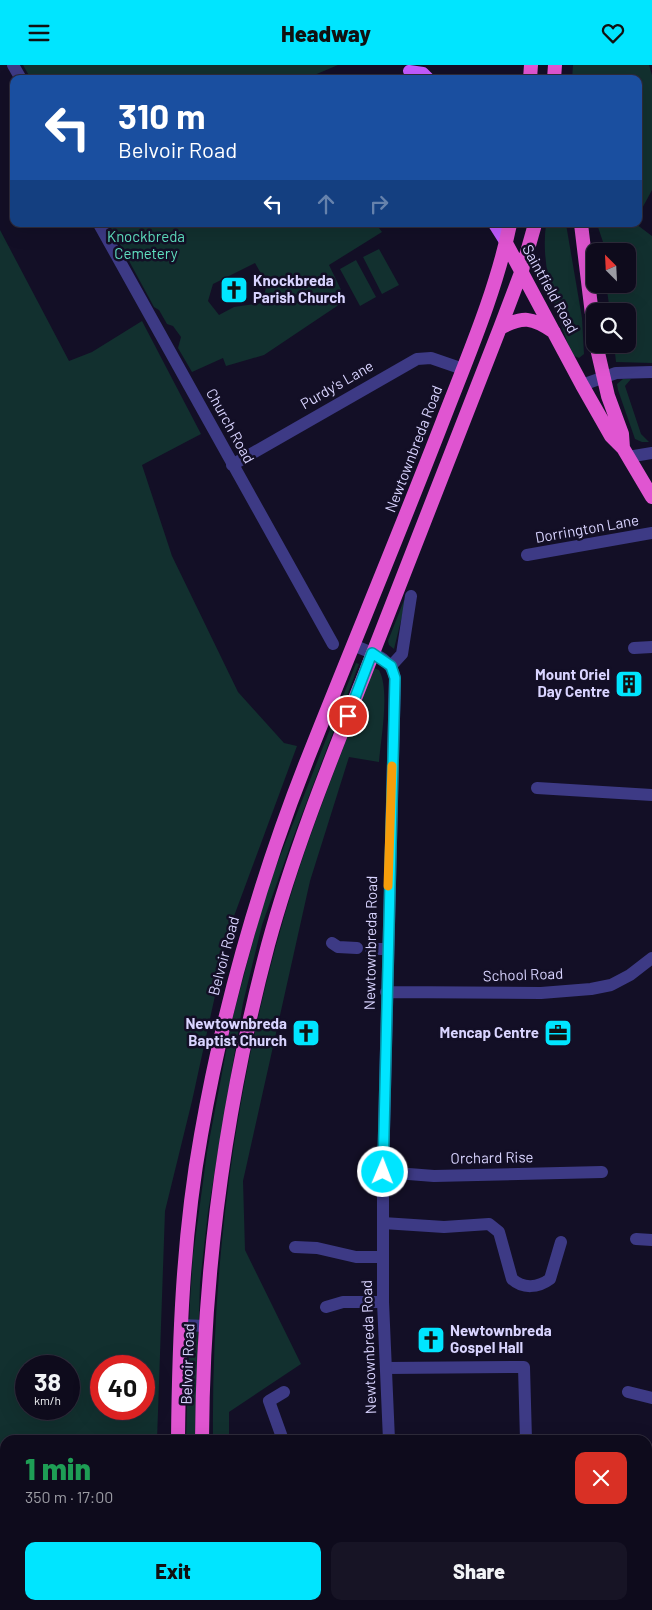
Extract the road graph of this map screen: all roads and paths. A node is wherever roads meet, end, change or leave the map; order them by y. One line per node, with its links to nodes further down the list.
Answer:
1 (407, 72): 2 (main road)
2 (425, 75)
3 (101, 227): 20 (street, Church Road)
4 (496, 227): 8 (main road, Saintfield Road)
5 (509, 227): 8 (highway, Newtownbreda Road)
6 (534, 227): 9 (highway)
7 (581, 227): 10 (highway, Saintfield Road)
8 (506, 243): 9 (highway, Saintfield Road); 14 (highway, Newtownbreda Road)
9 (522, 270): 11 (highway); 12 (highway, Saintfield Road)
10 (591, 303)
11 (500, 328): 12 (highway); 29 (highway)
12 (554, 332): 17 (highway, Saintfield Road)
13 (598, 353): 16 (highway, Saintfield Road)
14 (462, 369): 20 (street, Purdy's Lane); 26 (highway, Newtownbreda Road)
15 (652, 372): 16 (street)
16 (602, 376): 17 (street); 18 (highway, Saintfield Road)
17 (582, 385): 18 (highway, Saintfield Road)
18 (626, 453): 19 (street); 21 (highway, Saintfield Road)
19 (652, 453)
20 (232, 465): 25 (street, Church Road)
21 (652, 497)
22 (652, 533): 23 (street, Dorrington Lane)
23 (527, 555)
24 (411, 596): 30 (street)
25 (332, 645)
26 (354, 645): 29 (street); 49 (highway, Belvoir Road)
27 (652, 647): 28 (street)
28 (634, 649)
29 (372, 653): 30 (street); 50 (highway, Belvoir Road)
30 (391, 666): 36 (street, Newtownbreda Road)
31 (537, 788): 32 (street)
32 (652, 795)
33 (332, 943): 34 (street)
34 (357, 949)
35 (371, 949): 36 (street)
36 (387, 949): 38 (street, Newtownbreda Road)
37 (652, 958): 38 (street, School Road)
38 (386, 992): 39 (street, Newtownbreda Road)
39 (383, 1172): 40 (street, Orchard Rise); 41 (street, Newtownbreda Road)
40 (602, 1172)
41 (383, 1223): 44 (street); 46 (street, Newtownbreda Road)
42 (636, 1239): 43 (street)
43 (652, 1240)
44 (561, 1242)
45 (295, 1247): 46 (street)
46 (383, 1257): 47 (street, Newtownbreda Road)
47 (383, 1302): 48 (street); 51 (street, Newtownbreda Road)
48 (326, 1307)
49 (180, 1325): 50 (street); 55 (highway, Belvoir Road)
50 (206, 1326): 56 (highway, Belvoir Road)
51 (386, 1368): 58 (street, Newtownbreda Road); 59 (street)
52 (284, 1392): 57 (street)
53 (628, 1392): 54 (street)
54 (652, 1397)
55 (178, 1435)
56 (202, 1435)
57 (281, 1435)
58 (389, 1435)
59 (526, 1435)

